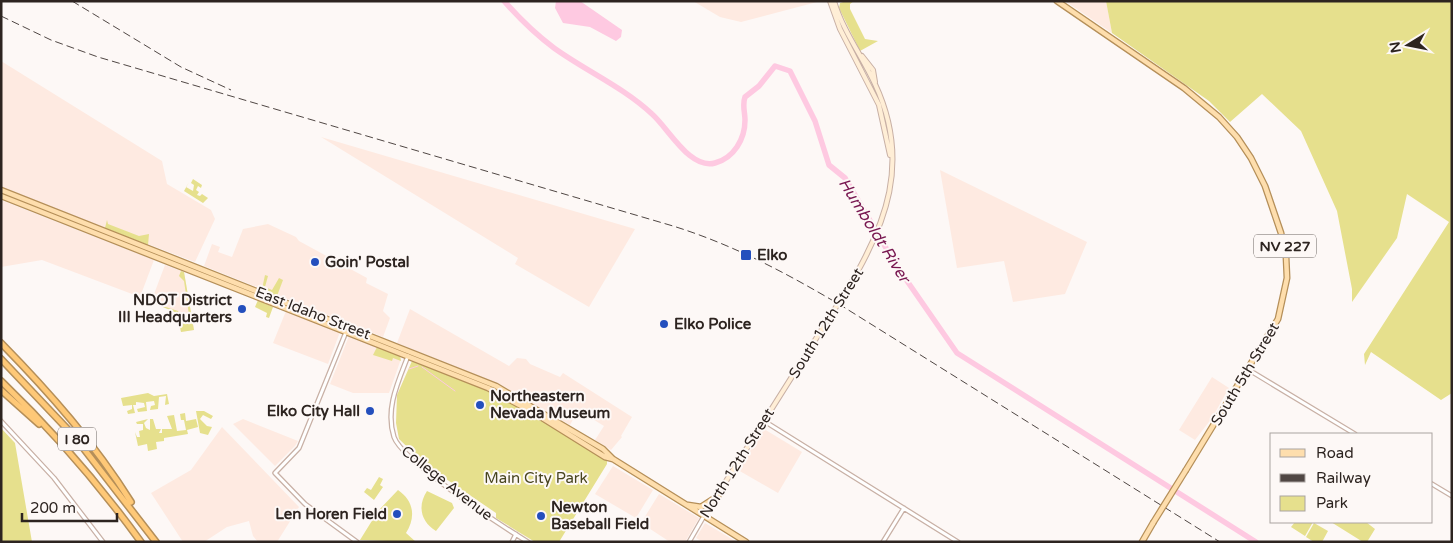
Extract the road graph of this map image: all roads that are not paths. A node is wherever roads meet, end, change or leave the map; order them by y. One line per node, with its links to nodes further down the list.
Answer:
1 (830, 1): 6 (main road, South 12th Street)
2 (834, 1): 6 (main road, South 12th Street)
3 (1057, 1): 14 (main road, South 5th Street / NV 227)
4 (1, 190): 7 (main road, East Idaho Street)
5 (1, 196): 7 (main road, East Idaho Street)
6 (888, 204): 16 (main road, South 12th Street, bridge)
7 (347, 329): 9 (main road, East Idaho Street); 10 (main road, East Idaho Street); 34 (street)
8 (1, 343): 29 (highway)
9 (373, 343): 10 (main road); 12 (main road, East Idaho Street)
10 (394, 344): 11 (main road, East Idaho Street)
11 (410, 351): 12 (street, College Avenue); 22 (main road, East Idaho Street)
12 (408, 357): 22 (main road, East Idaho Street); 30 (street, College Avenue)
13 (1, 359): 29 (highway, I 80)
14 (1249, 370): 20 (street); 41 (main road, South 5th Street / NV 227, bridge)
15 (1, 380): 21 (highway, I 80)
16 (786, 385): 19 (main road, North 12th Street)
17 (1, 390): 21 (highway)
18 (1, 421): 31 (street)
19 (764, 421): 24 (main road, North 12th Street); 27 (street)
20 (1353, 433)
21 (73, 455): 32 (highway, I 80)
22 (613, 459): 26 (main road, East Idaho Street)
23 (1433, 485): 25 (street)
24 (718, 496): 26 (main road); 28 (main road, North 12th Street)
25 (1452, 496)
26 (684, 504): 28 (main road, East Idaho Street)
27 (904, 508): 39 (street); 40 (street)
28 (704, 516): 37 (street, North 12th Street); 38 (main road, East Idaho Street)
29 (146, 526): 33 (highway, I 80)
30 (516, 534): 35 (street); 36 (street, College Avenue)
31 (103, 542)
32 (141, 542)
33 (156, 542)
34 (357, 542)
35 (512, 542)
36 (528, 542)
37 (689, 542)
38 (746, 542)
39 (883, 542)
40 (958, 542)
41 (1142, 542)

